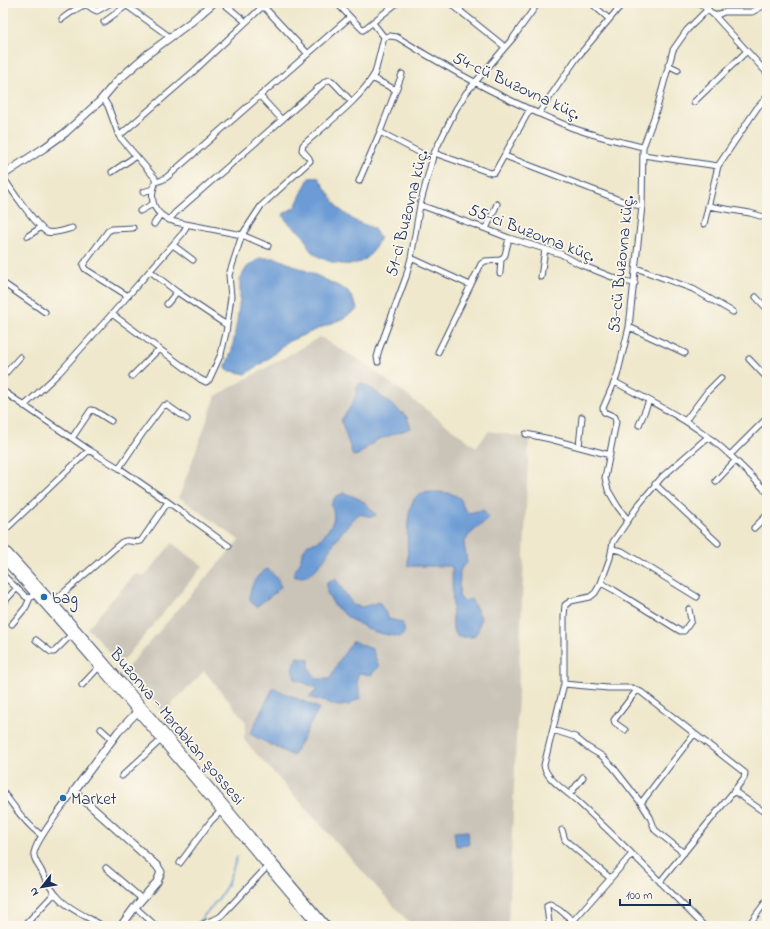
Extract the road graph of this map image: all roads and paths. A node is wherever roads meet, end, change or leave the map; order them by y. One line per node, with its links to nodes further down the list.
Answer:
1 (111, 3): 22 (street)
2 (213, 3): 26 (street)
3 (223, 3): 24 (street)
4 (337, 3): 20 (street)
5 (387, 3): 16 (street)
6 (397, 3): 16 (street)
7 (450, 3): 18 (street)
8 (464, 3): 18 (street)
9 (538, 3): 28 (street, 51-ci Buzovna küç.)
10 (592, 3): 21 (street)
11 (623, 3): 21 (street)
12 (700, 3): 17 (street)
13 (124, 4): 23 (street); 26 (street)
14 (767, 4): 19 (street)
15 (264, 5): 24 (street); 30 (street)
16 (391, 8): 25 (street)
17 (708, 9): 19 (street); 31 (street, 53-cü Buzovna küç.)
18 (459, 11): 28 (street)
19 (714, 16): 29 (street)
20 (350, 17): 25 (street); 30 (street)
21 (609, 19): 44 (street)
22 (62, 20)
23 (104, 22)
24 (246, 22): 47 (street)
25 (373, 23): 27 (street)
26 (170, 37): 40 (street)
27 (384, 37): 35 (street); 36 (street, 54-cü Buzovna küç.)
28 (505, 47): 36 (street, 51-ci Buzovna küç.)
29 (747, 50): 34 (street); 42 (street)
30 (308, 54): 38 (street)
31 (668, 65): 32 (street); 48 (street, 53-cü Buzovna küç.)
32 (678, 70)
33 (402, 74): 37 (street)
34 (767, 74)
35 (372, 78): 37 (street); 41 (street)
36 (475, 82): 43 (street, 54-cü Buzovna küç.); 49 (street, 51-ci Buzovna küç.)
37 (396, 90): 46 (street)
38 (260, 96): 45 (street); 58 (street)
39 (767, 97): 54 (street)
40 (103, 98): 47 (street); 56 (street)
41 (351, 101): 45 (street); 77 (street)
42 (694, 102)
43 (530, 109): 44 (street, 54-cü Buzovna küç.); 52 (street)
44 (539, 113): 48 (street, 54-cü Buzovna küç.)
45 (282, 120): 69 (street)
46 (380, 132): 53 (street); 57 (street)
47 (119, 136): 51 (street)
48 (643, 147): 50 (street, 53-cü Buzovna küç.)
49 (434, 153): 52 (street); 53 (street, 51-ci Buzovna küç.)
50 (643, 155): 54 (street); 64 (street, 53-cü Buzovna küç.)
51 (136, 156): 55 (street); 58 (street)
52 (505, 156): 64 (street)
53 (432, 159): 63 (street, 51-ci Buzovna küç.)
54 (718, 166): 65 (street)
55 (112, 172)
56 (3, 176): 73 (street)
57 (359, 181)
58 (156, 182): 59 (street)
59 (153, 189): 60 (street); 61 (street)
60 (143, 192)
61 (153, 204): 66 (street); 67 (street)
62 (497, 204): 76 (street)
63 (420, 205): 76 (street, 55-ci Buzovna küç.); 83 (street, 51-ci Buzovna küç.)
64 (642, 206): 86 (street, 53-cü Buzovna küç.)
65 (708, 206): 68 (street); 71 (street)
66 (140, 211)
67 (160, 215): 69 (street); 70 (street)
68 (767, 218)
69 (169, 220): 72 (street)
70 (154, 224)
71 (704, 224)
72 (187, 225): 77 (street); 80 (street)
73 (40, 228): 74 (street); 78 (street)
74 (72, 228)
75 (133, 228): 94 (street)
76 (486, 228): 79 (street, 55-ci Buzovna küç.)
77 (242, 235): 81 (street); 101 (street)
78 (28, 236)
79 (509, 238): 82 (street, 55-ci Buzovna küç.); 85 (street)
80 (173, 245): 84 (street); 87 (street)
81 (268, 246)
82 (546, 249): 89 (street); 91 (street, 55-ci Buzovna küç.)
83 (410, 258): 92 (street); 108 (street, 51-ci Buzovna küç.)
84 (193, 260)
85 (501, 260): 88 (street); 92 (street)
86 (636, 268): 91 (street, 53-cü Buzovna küç.); 99 (street)
87 (150, 271): 93 (street); 94 (street)
88 (500, 273)
89 (541, 277)
90 (3, 283): 98 (street)
91 (634, 283): 102 (street, 53-cü Buzovna küç.)
92 (470, 286): 104 (street)
93 (177, 292): 96 (street); 101 (street)
94 (128, 296): 100 (street)
95 (756, 297): 97 (street)
96 (166, 304)
97 (767, 309)
98 (45, 312)
99 (733, 312)
100 (112, 314): 103 (street); 116 (street)
101 (228, 325): 103 (street)
102 (629, 327): 105 (street); 113 (street, 53-cü Buzovna küç.)
103 (158, 349): 110 (street)
104 (438, 352)
105 (685, 353)
106 (20, 357): 109 (street)
107 (749, 359): 112 (street)
108 (378, 362)
109 (3, 376)
110 (132, 376)
111 (721, 378): 121 (street)
112 (767, 378)
113 (615, 382): 115 (street); 128 (street, 53-cü Buzovna küç.)
114 (3, 391): 116 (street)
115 (650, 401): 121 (street); 122 (street)
116 (24, 406): 125 (street)
117 (582, 417): 126 (street)
118 (767, 418): 129 (street)
119 (187, 419): 131 (street)
120 (111, 421): 125 (street)
121 (685, 421): 124 (street)
122 (639, 425)
123 (526, 434): 126 (street)
124 (708, 437): 129 (street); 133 (street)
125 (72, 438): 127 (street)
126 (578, 446): 128 (street)
127 (89, 450): 131 (street); 139 (street)
128 (610, 455): 137 (street, 53-cü Buzovna küç.)
129 (730, 455): 130 (street)
130 (736, 460): 132 (street); 134 (street)
131 (119, 468): 135 (street)
132 (716, 481)
133 (655, 484): 137 (street); 140 (street)
134 (767, 492)
135 (168, 502): 141 (street); 150 (street)
136 (767, 515): 138 (street)
137 (628, 520): 143 (street)
138 (754, 528)
139 (3, 532)
140 (718, 543)
141 (229, 546)
142 (3, 548): 150 (main road, Buzonva - Mərdəkan şossesi)
143 (612, 549): 146 (street); 149 (street)
144 (3, 558): 148 (main road)
145 (3, 575): 147 (street)
146 (600, 583): 152 (street); 157 (street)
147 (17, 588): 148 (street); 151 (street)
148 (33, 596): 153 (street); 154 (main road)
149 (697, 597)
150 (53, 602): 199 (main road, Buzonva - Mərdəkan şossesi)
151 (3, 603)
152 (690, 609)
153 (12, 624)
154 (72, 634): 155 (street); 156 (main road)
155 (36, 640)
156 (100, 666): 158 (street); 160 (main road)
157 (564, 684): 159 (street); 162 (street)
158 (82, 685)
159 (637, 690): 163 (street); 164 (street)
160 (138, 711): 165 (street); 166 (main road)
161 (101, 729): 165 (street)
162 (553, 730): 172 (street); 173 (street)
163 (625, 730)
164 (694, 734): 171 (street); 173 (street)
165 (112, 739): 169 (street)
166 (161, 740): 167 (street); 175 (main road)
167 (122, 776)
168 (583, 777): 172 (street)
169 (74, 791): 177 (street); 186 (street)
170 (3, 792): 177 (street)
171 (734, 792): 174 (street); 178 (street)
172 (570, 794): 179 (street)
173 (641, 803): 178 (street)
174 (761, 810)
175 (221, 811): 180 (street); 181 (main road)
176 (562, 830): 183 (street)
177 (42, 836): 185 (street)
178 (684, 853): 184 (street)
179 (632, 854): 183 (street); 184 (street)
180 (180, 863)
181 (267, 867): 189 (street); 198 (main road)
182 (106, 868): 186 (street)
183 (610, 878): 190 (street)
184 (660, 882): 201 (street)
185 (54, 894): 192 (street); 193 (street)
186 (142, 899): 188 (street)
187 (767, 900): 202 (street)
188 (135, 907): 194 (street); 195 (street)
189 (213, 920): 196 (street); 197 (street)
190 (572, 921): 191 (street); 200 (street)
191 (549, 923)
192 (24, 926)
193 (103, 926)
194 (121, 926)
195 (156, 926)
196 (201, 926)
197 (216, 926)
198 (318, 926)
199 (326, 926)
200 (579, 926)
201 (704, 926)
202 (748, 926)

